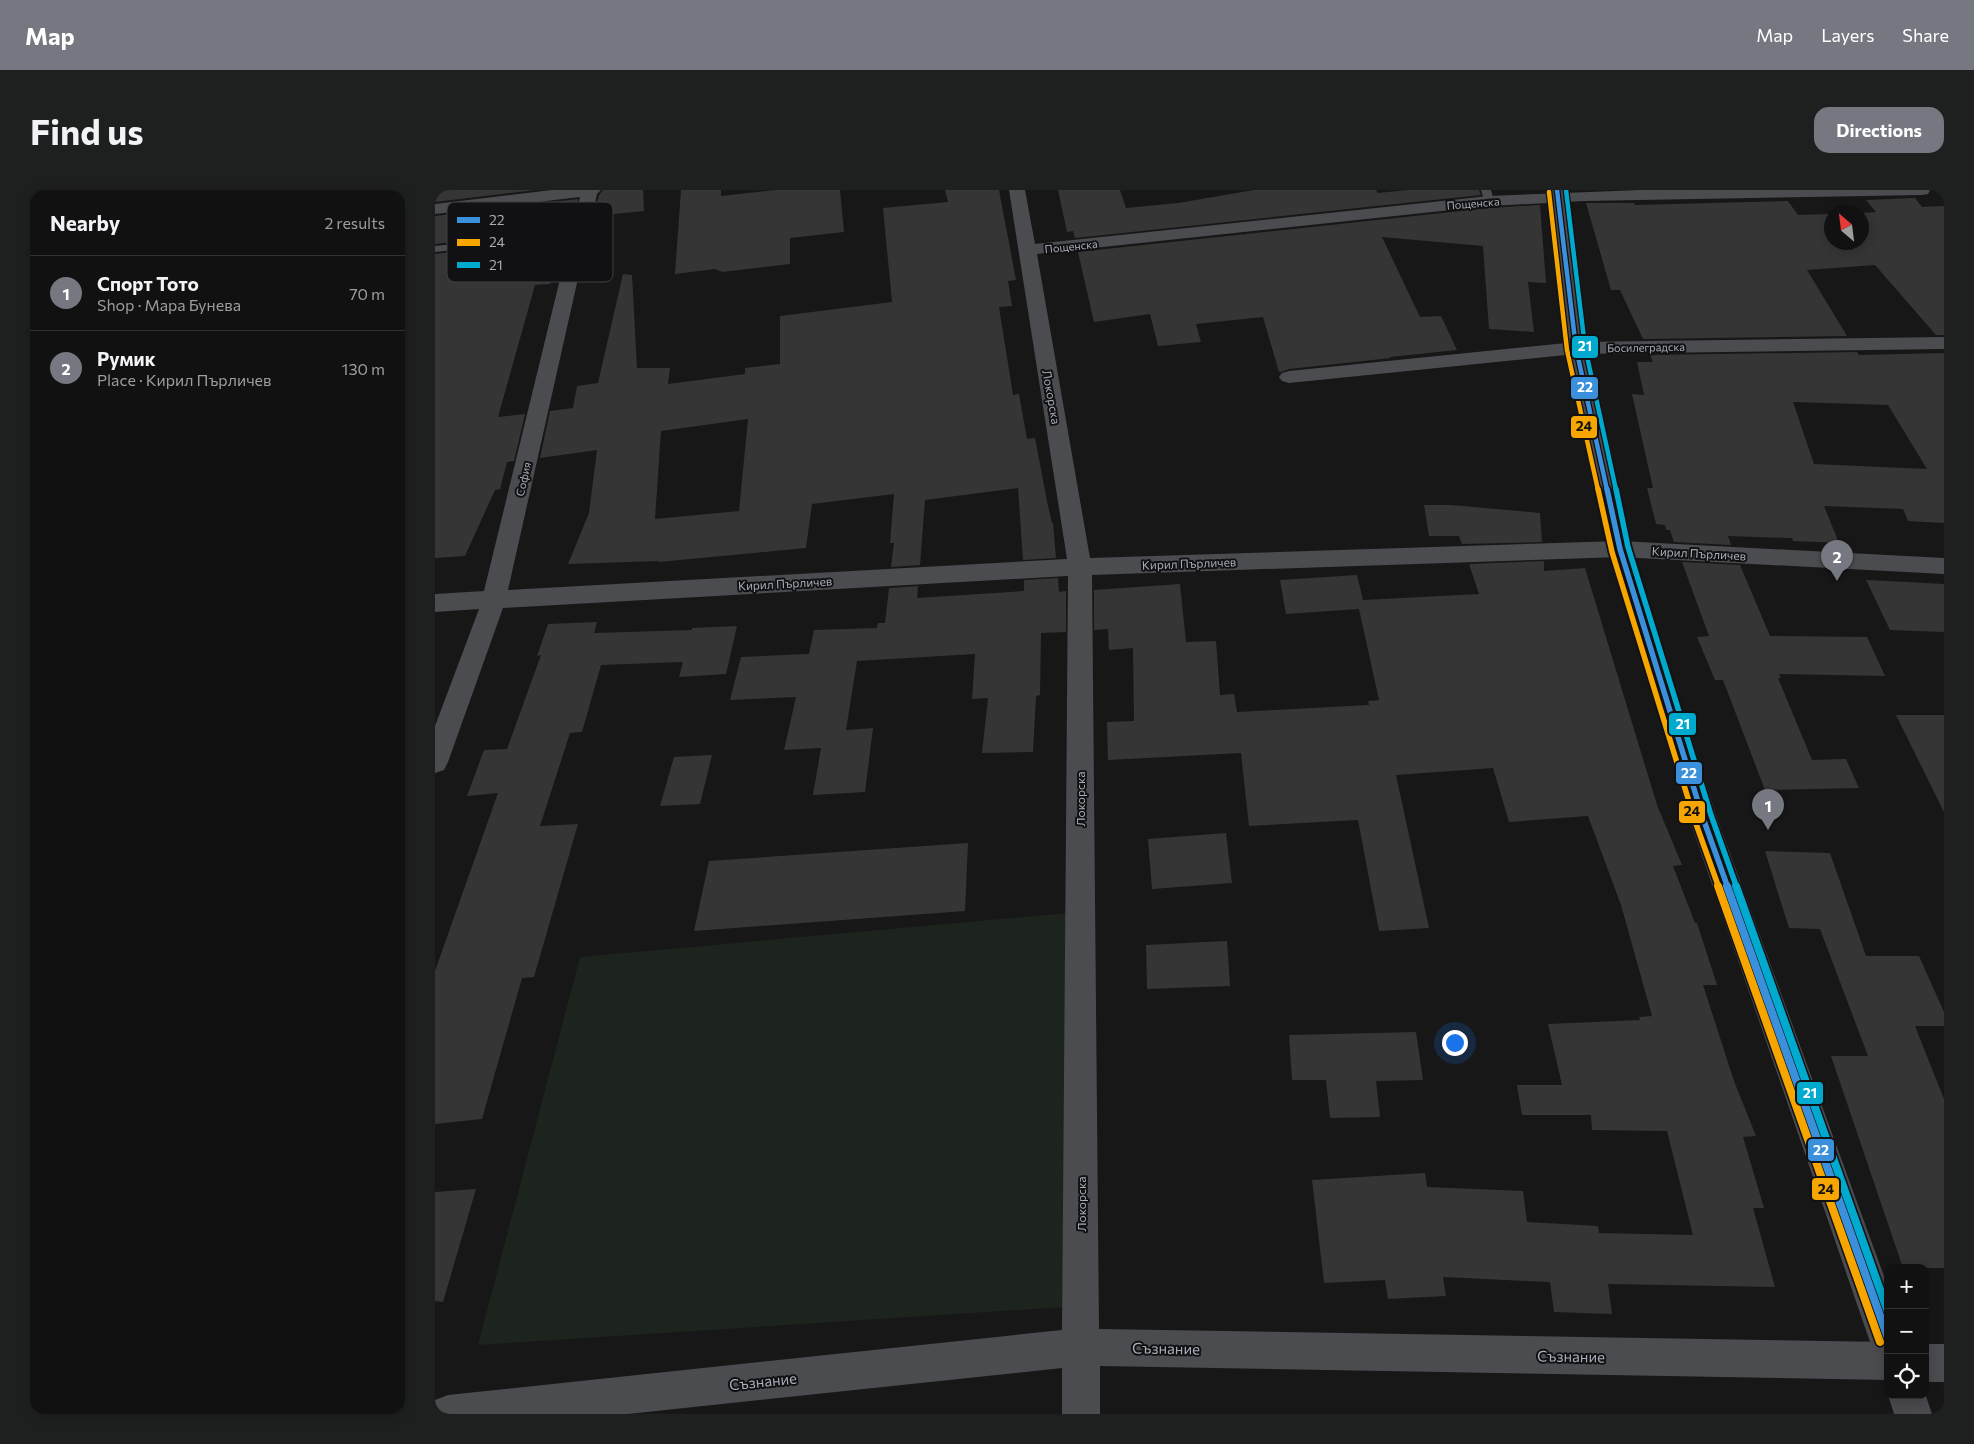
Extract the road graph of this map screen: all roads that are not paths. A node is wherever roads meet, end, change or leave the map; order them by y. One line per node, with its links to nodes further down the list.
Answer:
1 (591, 190): 6 (street)
2 (1017, 190): 7 (street, Локорска)
3 (1922, 190): 4 (street, Пощенска)
4 (1558, 194): 5 (street, Пощенска); 10 (street)
5 (1487, 196): 7 (street, Пощенска)
6 (492, 202)
7 (1027, 250): 14 (street, Локорска)
8 (569, 282): 15 (street, София)
9 (1944, 343): 10 (street, Босилеградска)
10 (1576, 348): 11 (street, Босилеградска); 12 (street)
11 (1289, 377)
12 (1620, 549): 13 (street, Кирил Пърличев); 14 (street, Кирил Пърличев); 18 (street)
13 (1944, 566)
14 (1080, 567): 15 (street, Кирил Пърличев); 19 (street, Локорска)
15 (494, 600): 16 (street, Кирил Пърличев); 17 (street, София)
16 (435, 603)
17 (435, 762)
18 (1884, 1328)
19 (1081, 1347): 20 (street, Съзнание); 24 (street, Съзнание); 25 (street, Локорска)
20 (1884, 1361)
21 (1929, 1363): 22 (street)
22 (1944, 1364)
23 (1908, 1399): 26 (street)
24 (448, 1414)
25 (1081, 1414)
26 (1913, 1414)

